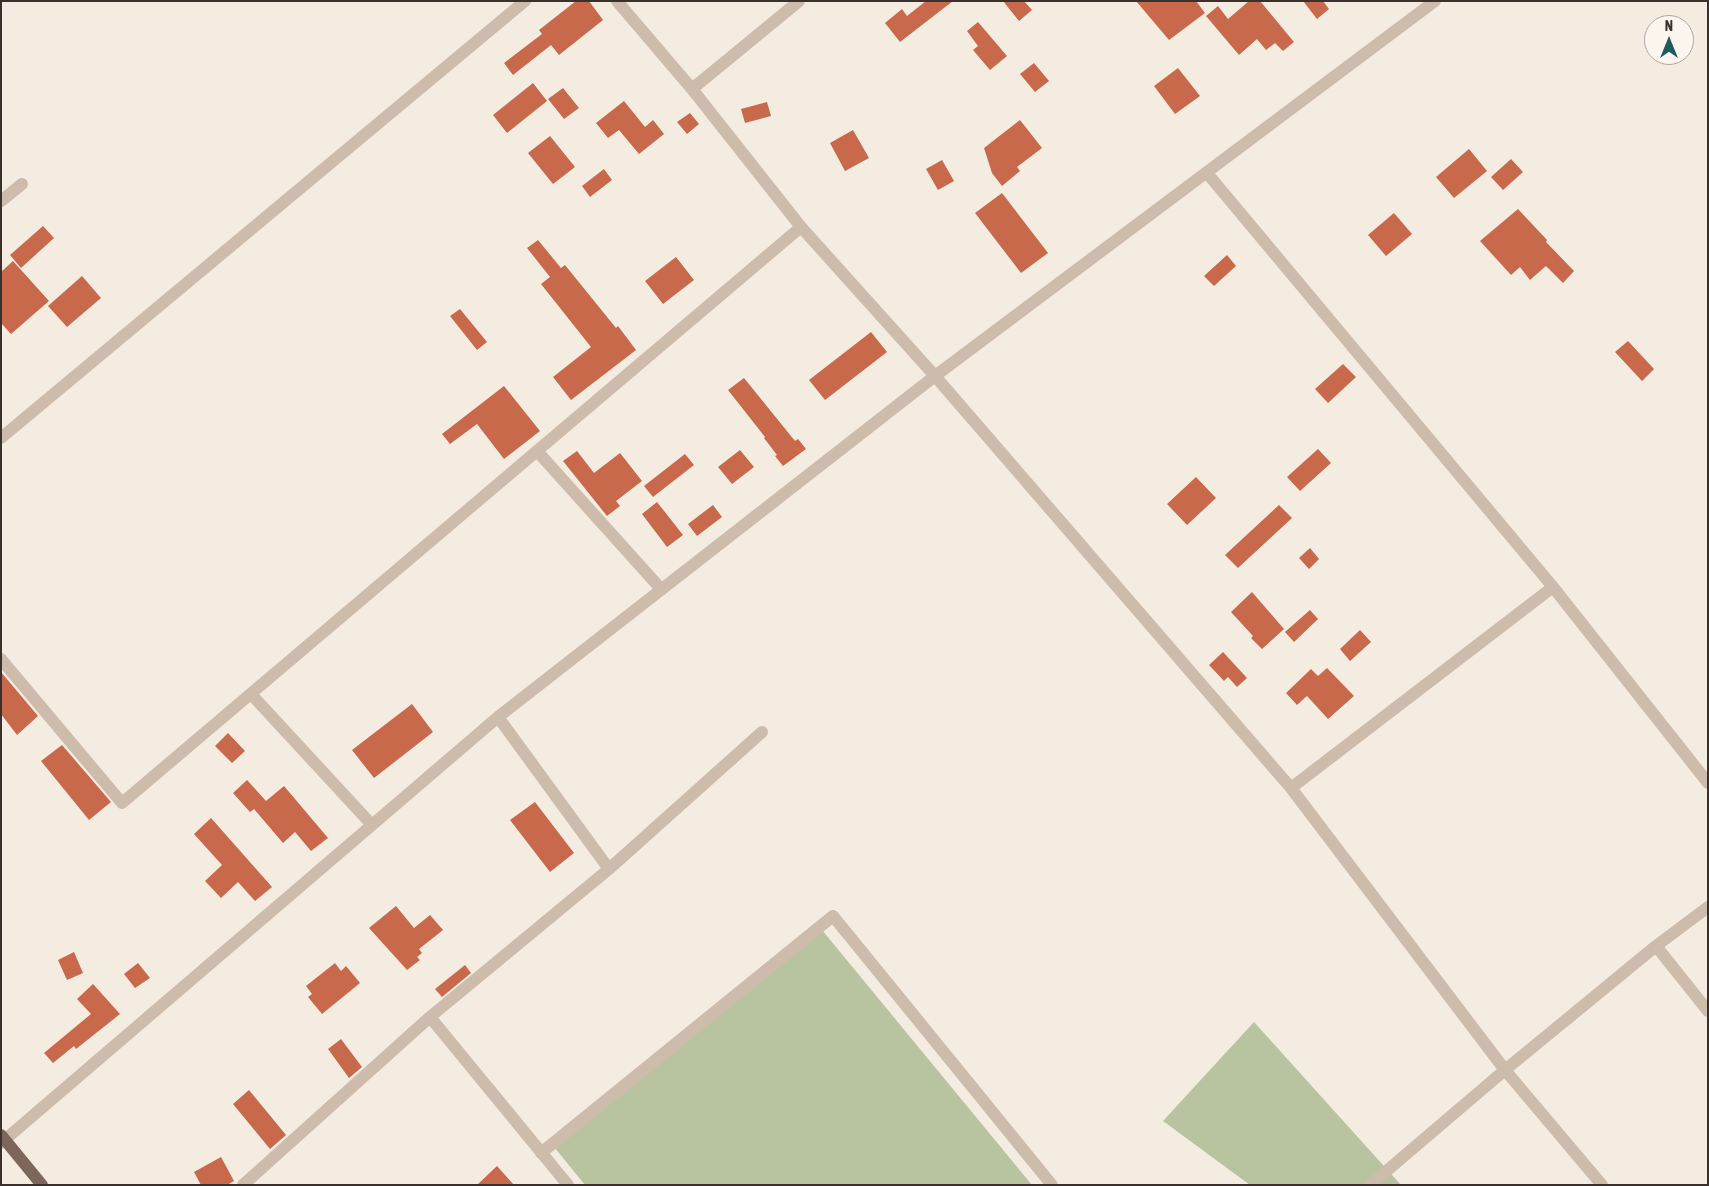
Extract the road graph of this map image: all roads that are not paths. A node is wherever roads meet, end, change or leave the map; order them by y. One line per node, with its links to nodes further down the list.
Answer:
1 (525, 1): 11 (street)
2 (617, 1): 5 (street)
3 (799, 1): 5 (street)
4 (1435, 1): 6 (street)
5 (692, 90): 9 (street)
6 (1207, 173): 10 (street); 13 (street)
7 (22, 184): 8 (street)
8 (1, 201)
9 (801, 227): 10 (street); 12 (street)
10 (935, 376): 14 (street); 20 (street)
11 (1, 438)
12 (537, 451): 14 (street); 16 (street)
13 (1553, 587): 19 (street); 20 (street)
14 (660, 588): 17 (street)
15 (1, 658): 16 (street)
16 (251, 694): 21 (street)
17 (498, 717): 21 (street); 22 (street)
18 (762, 732): 22 (street)
19 (1708, 783)
20 (1290, 788): 27 (street)
21 (372, 825): 28 (street)
22 (609, 869): 26 (street)
23 (1708, 907): 24 (street)
24 (1656, 946): 25 (street); 27 (street)
25 (1708, 1011)
26 (430, 1017): 29 (street); 31 (street)
27 (1505, 1070): 34 (street); 35 (street)
28 (2, 1139): 30 (main road)
29 (540, 1153): 32 (street); 33 (street)
30 (42, 1185)
31 (243, 1185)
32 (568, 1185)
33 (1052, 1185)
34 (1370, 1185)
35 (1602, 1185)

